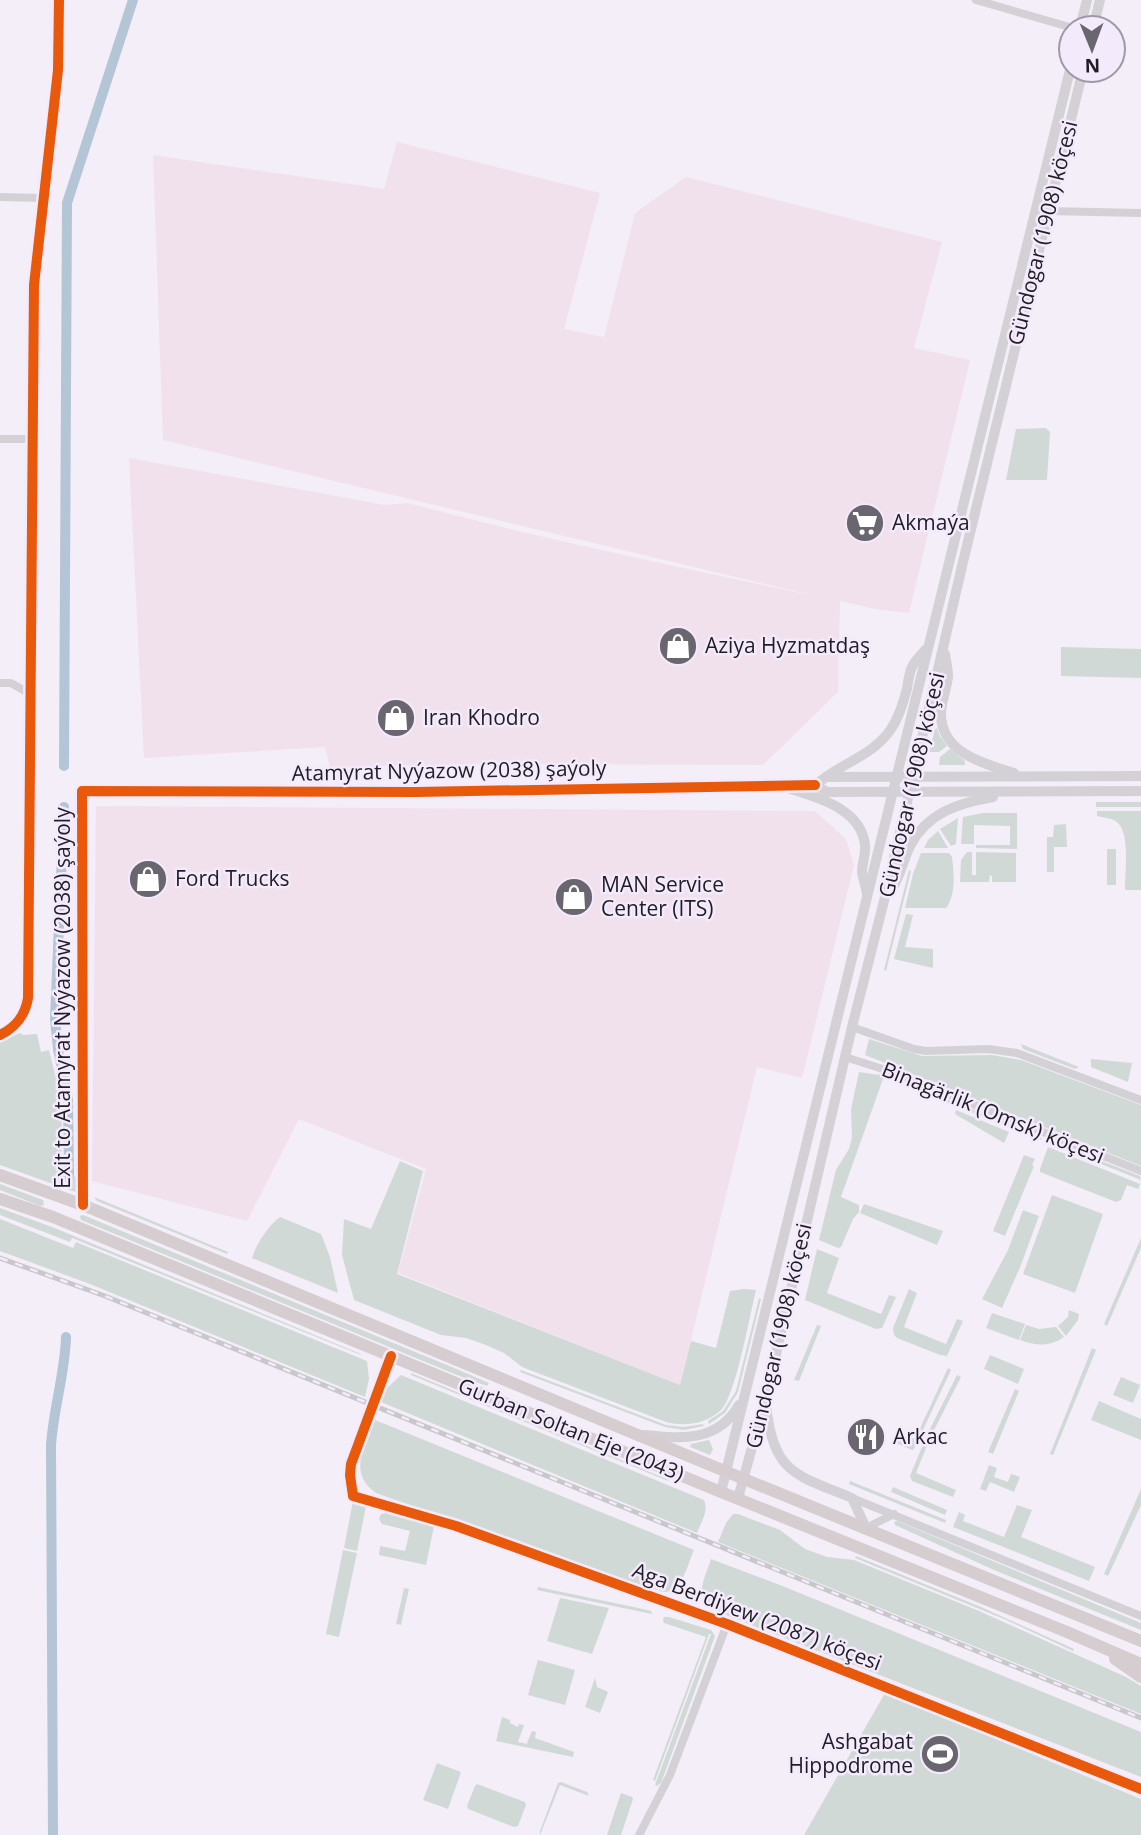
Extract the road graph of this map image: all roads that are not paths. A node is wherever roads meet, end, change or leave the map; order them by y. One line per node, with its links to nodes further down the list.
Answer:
1 (59, 0): 7 (street)
2 (976, 0): 3 (street)
3 (1057, 23)
4 (1067, 84): 8 (main road, Gündogar (1908) köçesi)
5 (1080, 84): 9 (main road, Gündogar (1908) köçesi)
6 (0, 197): 7 (street)
7 (43, 198): 12 (street)
8 (1036, 209): 9 (main road); 13 (main road, Gündogar (1908) köçesi)
9 (1048, 211): 10 (street); 14 (main road, Gündogar (1908) köçesi)
10 (1141, 214)
11 (0, 439): 12 (street)
12 (32, 439): 16 (street)
13 (929, 645): 17 (main road, Gündogar (1908) köçesi); 21 (main road)
14 (944, 646): 18 (main road, Gündogar (1908) köçesi); 19 (main road)
15 (0, 683): 16 (street)
16 (30, 694): 32 (street)
17 (897, 776): 18 (main road); 21 (main road); 27 (main road, Gündogar (1908) köçesi)
18 (914, 776): 19 (main road); 28 (main road, Gündogar (1908) köçesi)
19 (1023, 776): 20 (main road)
20 (1141, 776)
21 (826, 777): 23 (main road)
22 (779, 785): 23 (street, Atamyrat Nyýazow (2038) şaýoly); 24 (street, Atamyrat Nyýazow (2038) şaýoly); 29 (main road)
23 (815, 785): 27 (main road, Atamyrat Nyýazow (2038) şaýoly)
24 (82, 791): 39 (street, Exit to Atamyrat Nyýazow (2038) şaýoly)
25 (1021, 791): 26 (main road, Atamyrat Nyýazow (2038) şaýoly); 28 (main road, Atamyrat Nyýazow (2038) şaýoly); 30 (main road)
26 (1141, 791)
27 (893, 792): 28 (main road, Atamyrat Nyýazow (2038) şaýoly); 29 (main road, Gündogar (1908) köçesi)
28 (910, 792): 30 (main road, Gündogar (1908) köçesi)
29 (868, 896): 33 (main road, Gündogar (1908) köçesi)
30 (884, 901): 31 (main road, Gündogar (1908) köçesi)
31 (852, 1027): 34 (main road, Gündogar (1908) köçesi); 35 (street)
32 (0, 1035)
33 (829, 1051): 34 (main road); 41 (main road, Gündogar (1908) köçesi)
34 (845, 1056): 36 (street, Binagärlik (Omsk) köçesi); 42 (main road, Gündogar (1908) köçesi)
35 (1141, 1100)
36 (1141, 1171)
37 (0, 1175): 39 (highway, Gurban Soltan Eje (2043))
38 (0, 1199): 40 (highway, Gurban Soltan Eje (2043))
39 (83, 1205): 43 (highway, Gurban Soltan Eje (2043))
40 (391, 1356): 46 (highway, Gurban Soltan Eje (2043)); 52 (street, Aga Berdiýew (2087) köçesi)
41 (746, 1394): 43 (main road); 44 (main road, Gündogar (1908) köçesi)
42 (766, 1397): 45 (main road, Gündogar (1908) köçesi); 47 (main road)
43 (636, 1434): 44 (highway, Gurban Soltan Eje (2043))
44 (727, 1471): 45 (highway, Gurban Soltan Eje (2043)); 46 (main road, Gündogar (1908) köçesi)
45 (744, 1479): 48 (main road, Gündogar (1908) köçesi); 50 (highway, Gurban Soltan Eje (2043))
46 (721, 1492): 48 (highway, Gurban Soltan Eje (2043))
47 (852, 1498): 49 (street); 50 (main road)
48 (738, 1499): 54 (highway, Gurban Soltan Eje (2043))
49 (894, 1514): 50 (street); 51 (street)
50 (866, 1528): 53 (highway, Gurban Soltan Eje (2043))
51 (1141, 1616)
52 (727, 1624): 57 (street, Aga Berdiýew (2087) köçesi); 58 (street)
53 (1141, 1641)
54 (1091, 1643): 55 (highway, Gurban Soltan Eje (2043)); 56 (highway)
55 (1141, 1664)
56 (1141, 1677)
57 (1141, 1790)
58 (639, 1835)

